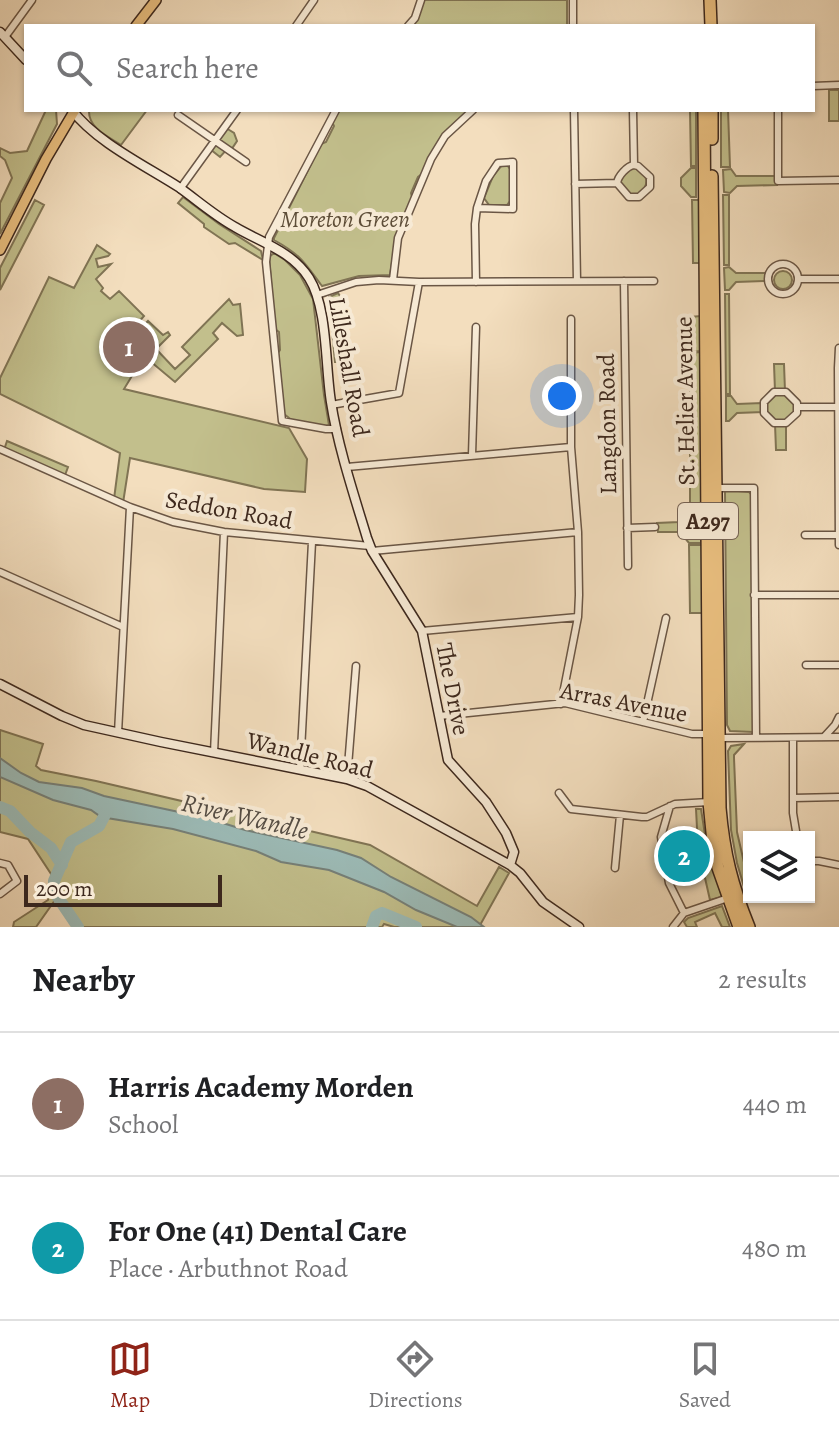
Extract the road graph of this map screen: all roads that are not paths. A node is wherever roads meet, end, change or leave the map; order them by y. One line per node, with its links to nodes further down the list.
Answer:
1 (32, 0): 14 (street)
2 (156, 0): 8 (main road)
3 (314, 0): 9 (street)
4 (421, 0): 10 (street)
5 (573, 0): 11 (street)
6 (703, 0): 12 (highway)
7 (710, 0): 13 (highway)
8 (138, 24)
9 (297, 24)
10 (410, 24)
11 (573, 24)
12 (703, 24)
13 (711, 24)
14 (3, 35): 15 (street)
15 (24, 58)
16 (839, 85): 17 (street)
17 (815, 86)
18 (73, 112): 38 (main road)
19 (75, 112): 35 (street, Lilleshall Road)
20 (236, 112): 29 (street)
21 (335, 112): 37 (street)
22 (471, 112): 41 (street)
23 (574, 112): 34 (street)
24 (633, 112): 31 (street)
25 (704, 112): 87 (highway, St. Helier Avenue / A297)
26 (712, 112): 59 (highway, St. Helier Avenue / A297)
27 (778, 112): 32 (street)
28 (178, 115): 29 (street)
29 (215, 141): 30 (street); 35 (street)
30 (246, 162)
31 (634, 165): 33 (street); 33 (street)
32 (839, 180)
33 (617, 183): 34 (street)
34 (575, 184): 42 (street)
35 (180, 189): 37 (street, Lilleshall Road)
36 (477, 208): 36 (street); 46 (street)
37 (267, 244): 47 (street, Lilleshall Road); 54 (street)
38 (0, 250)
39 (799, 279): 39 (street); 40 (street)
40 (839, 279)
41 (393, 280): 45 (street); 47 (street)
42 (577, 281): 43 (street); 46 (street)
43 (624, 281): 44 (street); 62 (street, Langdon Road)
44 (654, 281)
45 (419, 282): 46 (street); 51 (street)
46 (476, 282)
47 (317, 295): 51 (street, Lilleshall Road)
48 (571, 319): 55 (street)
49 (476, 327): 57 (street)
50 (839, 348): 53 (street)
51 (331, 405): 54 (street, Lilleshall Road)
52 (798, 407): 52 (street); 53 (street)
53 (838, 407): 66 (street)
54 (337, 429): 58 (street, Lilleshall Road)
55 (571, 447): 57 (street); 64 (street)
56 (0, 449): 60 (street, Seddon Road)
57 (472, 455): 58 (street)
58 (347, 467): 69 (street, The Drive)
59 (715, 488): 72 (street, St. Helier Avenue); 87 (highway, St. Helier Avenue / A297)
60 (130, 507): 63 (street, Seddon Road); 76 (street)
61 (655, 527): 62 (street)
62 (627, 528): 70 (street, Langdon Road)
63 (224, 532): 67 (street, Seddon Road); 92 (street)
64 (578, 532): 69 (street, Seddon Road); 74 (street)
65 (805, 535): 66 (street)
66 (839, 535): 68 (street)
67 (312, 542): 69 (street, Seddon Road); 93 (street)
68 (839, 545)
69 (371, 548): 77 (street, The Drive)
70 (628, 566)
71 (0, 572): 76 (street)
72 (754, 595): 73 (street); 88 (street, St. Helier Avenue)
73 (839, 595)
74 (578, 617): 77 (street); 82 (street)
75 (666, 618): 85 (street)
76 (123, 627): 86 (street)
77 (422, 631): 83 (street, The Drive)
78 (806, 665): 79 (street)
79 (839, 665)
80 (356, 666): 94 (street)
81 (0, 684): 86 (street, Wandle Road)
82 (561, 704): 83 (street, Arras Avenue); 85 (street, Arras Avenue)
83 (439, 716): 104 (street, The Drive)
84 (839, 717): 89 (street)
85 (643, 722): 87 (street, Arras Avenue)
86 (118, 733): 92 (street, Wandle Road)
87 (714, 736): 88 (street, Arras Avenue); 98 (highway, St. Helier Avenue / A297); 113 (highway, St. Helier Avenue / A297)
88 (756, 737): 91 (street, Arras Avenue)
89 (824, 737): 90 (street, Arras Avenue); 91 (street, Arras Avenue)
90 (839, 737)
91 (793, 738): 97 (street)
92 (214, 753): 93 (street, Wandle Road)
93 (300, 770): 94 (street, Wandle Road)
94 (347, 779): 104 (street, Wandle Road)
95 (559, 793): 100 (street)
96 (839, 797): 97 (street)
97 (793, 798): 101 (street)
98 (709, 802): 99 (street); 108 (highway, St. Helier Avenue / A297)
99 (670, 806): 100 (street); 109 (street)
100 (620, 815): 106 (street)
101 (796, 831)
102 (815, 861): 105 (street)
103 (0, 863): 107 (street)
104 (510, 865): 110 (street, Wandle Road)
105 (839, 865)
106 (615, 868)
107 (0, 894)
108 (728, 898): 109 (street); 112 (highway, St. Helier Avenue / A297)
109 (684, 913): 111 (street)
110 (579, 927)
111 (673, 927)
112 (739, 927)
113 (749, 927)

